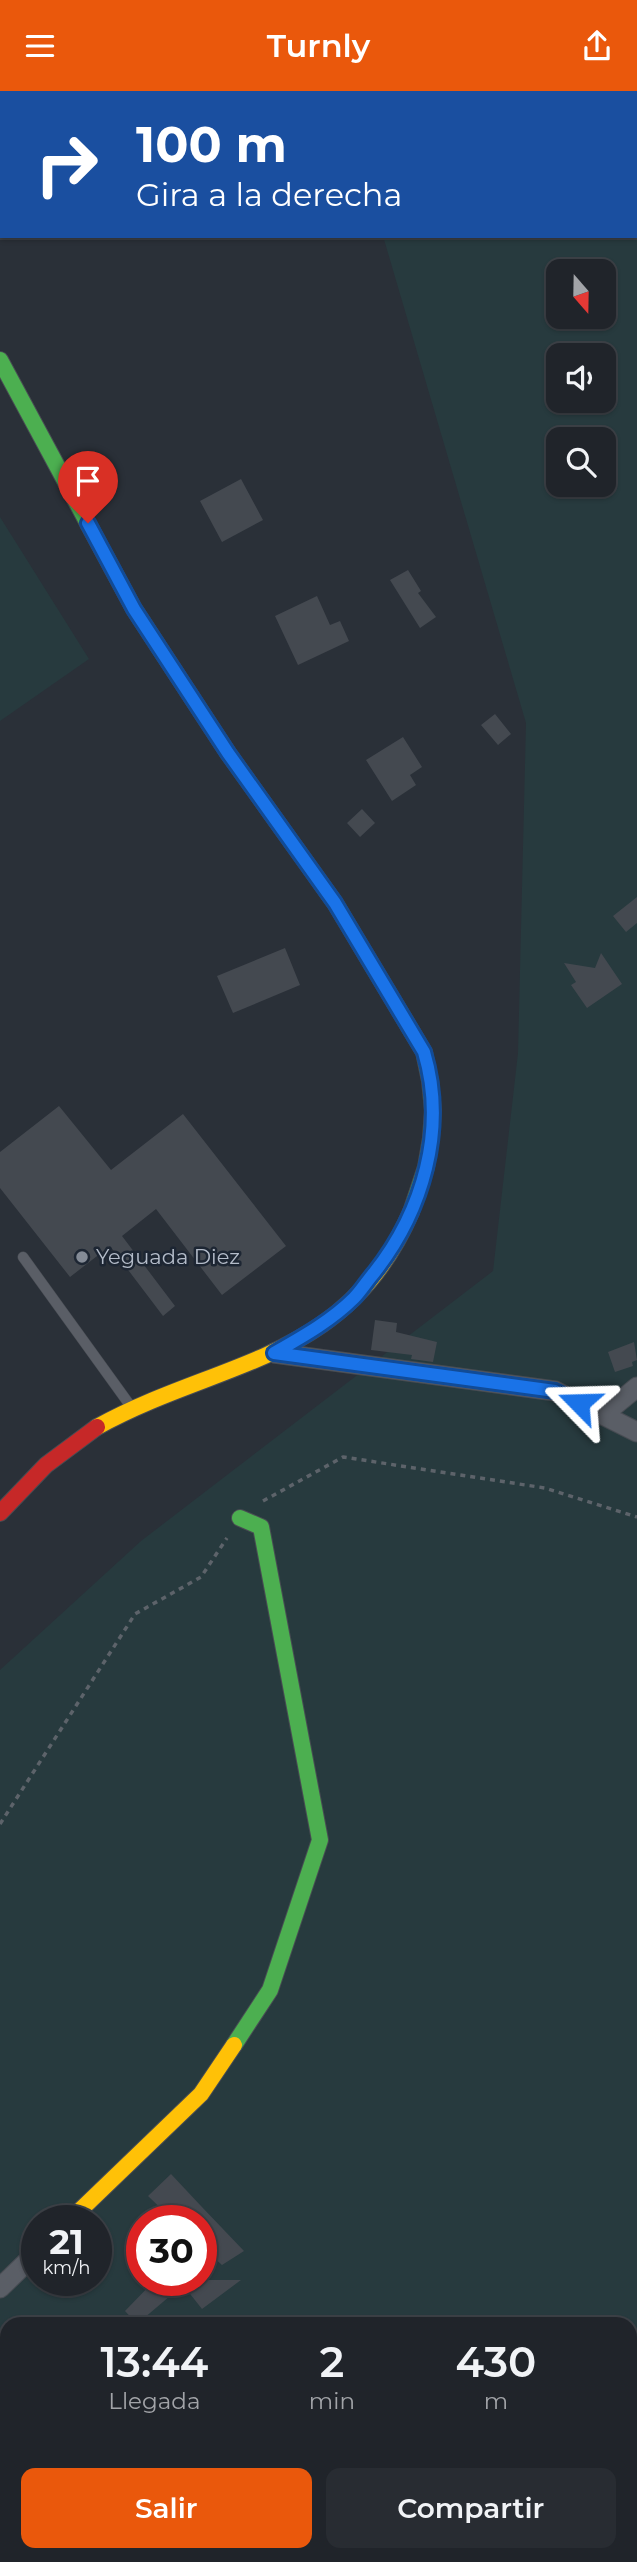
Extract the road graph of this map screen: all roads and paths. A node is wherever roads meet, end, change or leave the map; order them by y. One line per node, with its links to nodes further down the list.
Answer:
1 (0, 360): 3 (main road)
2 (23, 1257): 5 (lane)
3 (274, 1353): 5 (main road); 6 (street)
4 (637, 1387): 6 (street)
5 (132, 1408): 8 (main road)
6 (603, 1415): 7 (street)
7 (637, 1432)
8 (0, 1513)
9 (240, 1518): 10 (main road)
10 (86, 2205)
11 (21, 2268): 12 (street)
12 (0, 2288)

